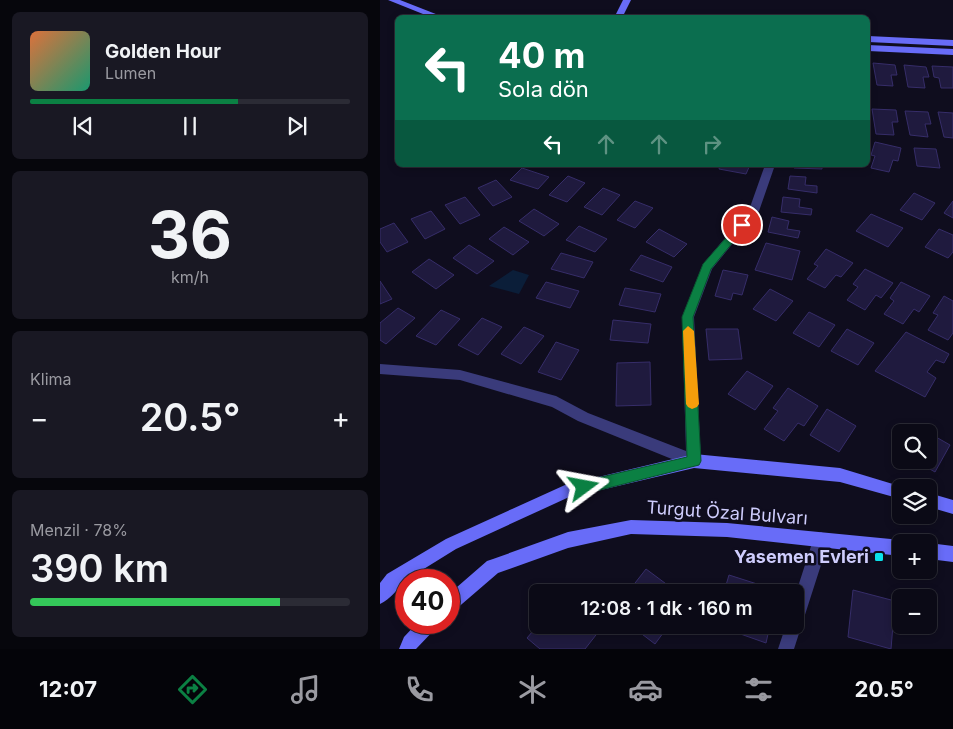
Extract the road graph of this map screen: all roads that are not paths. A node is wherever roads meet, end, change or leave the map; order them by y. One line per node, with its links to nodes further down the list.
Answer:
1 (392, 0): 3 (street)
2 (627, 0): 4 (street)
3 (434, 15)
4 (620, 15)
5 (870, 40): 6 (street)
6 (953, 44)
7 (870, 48): 8 (street)
8 (953, 52)
9 (769, 167): 11 (street)
10 (380, 369): 11 (street)
11 (694, 461): 12 (street); 21 (street)
12 (892, 490)
13 (937, 502): 14 (street)
14 (953, 507)
15 (821, 540): 16 (street, Turgut Özal Bulvarı); 19 (street); 20 (street, Turgut Özal Bulvarı)
16 (892, 547)
17 (937, 552): 18 (street)
18 (953, 554)
19 (804, 592)
20 (460, 595)
21 (380, 596)
22 (419, 634): 24 (street)
23 (791, 634): 25 (street)
24 (407, 649)
25 (786, 649)

